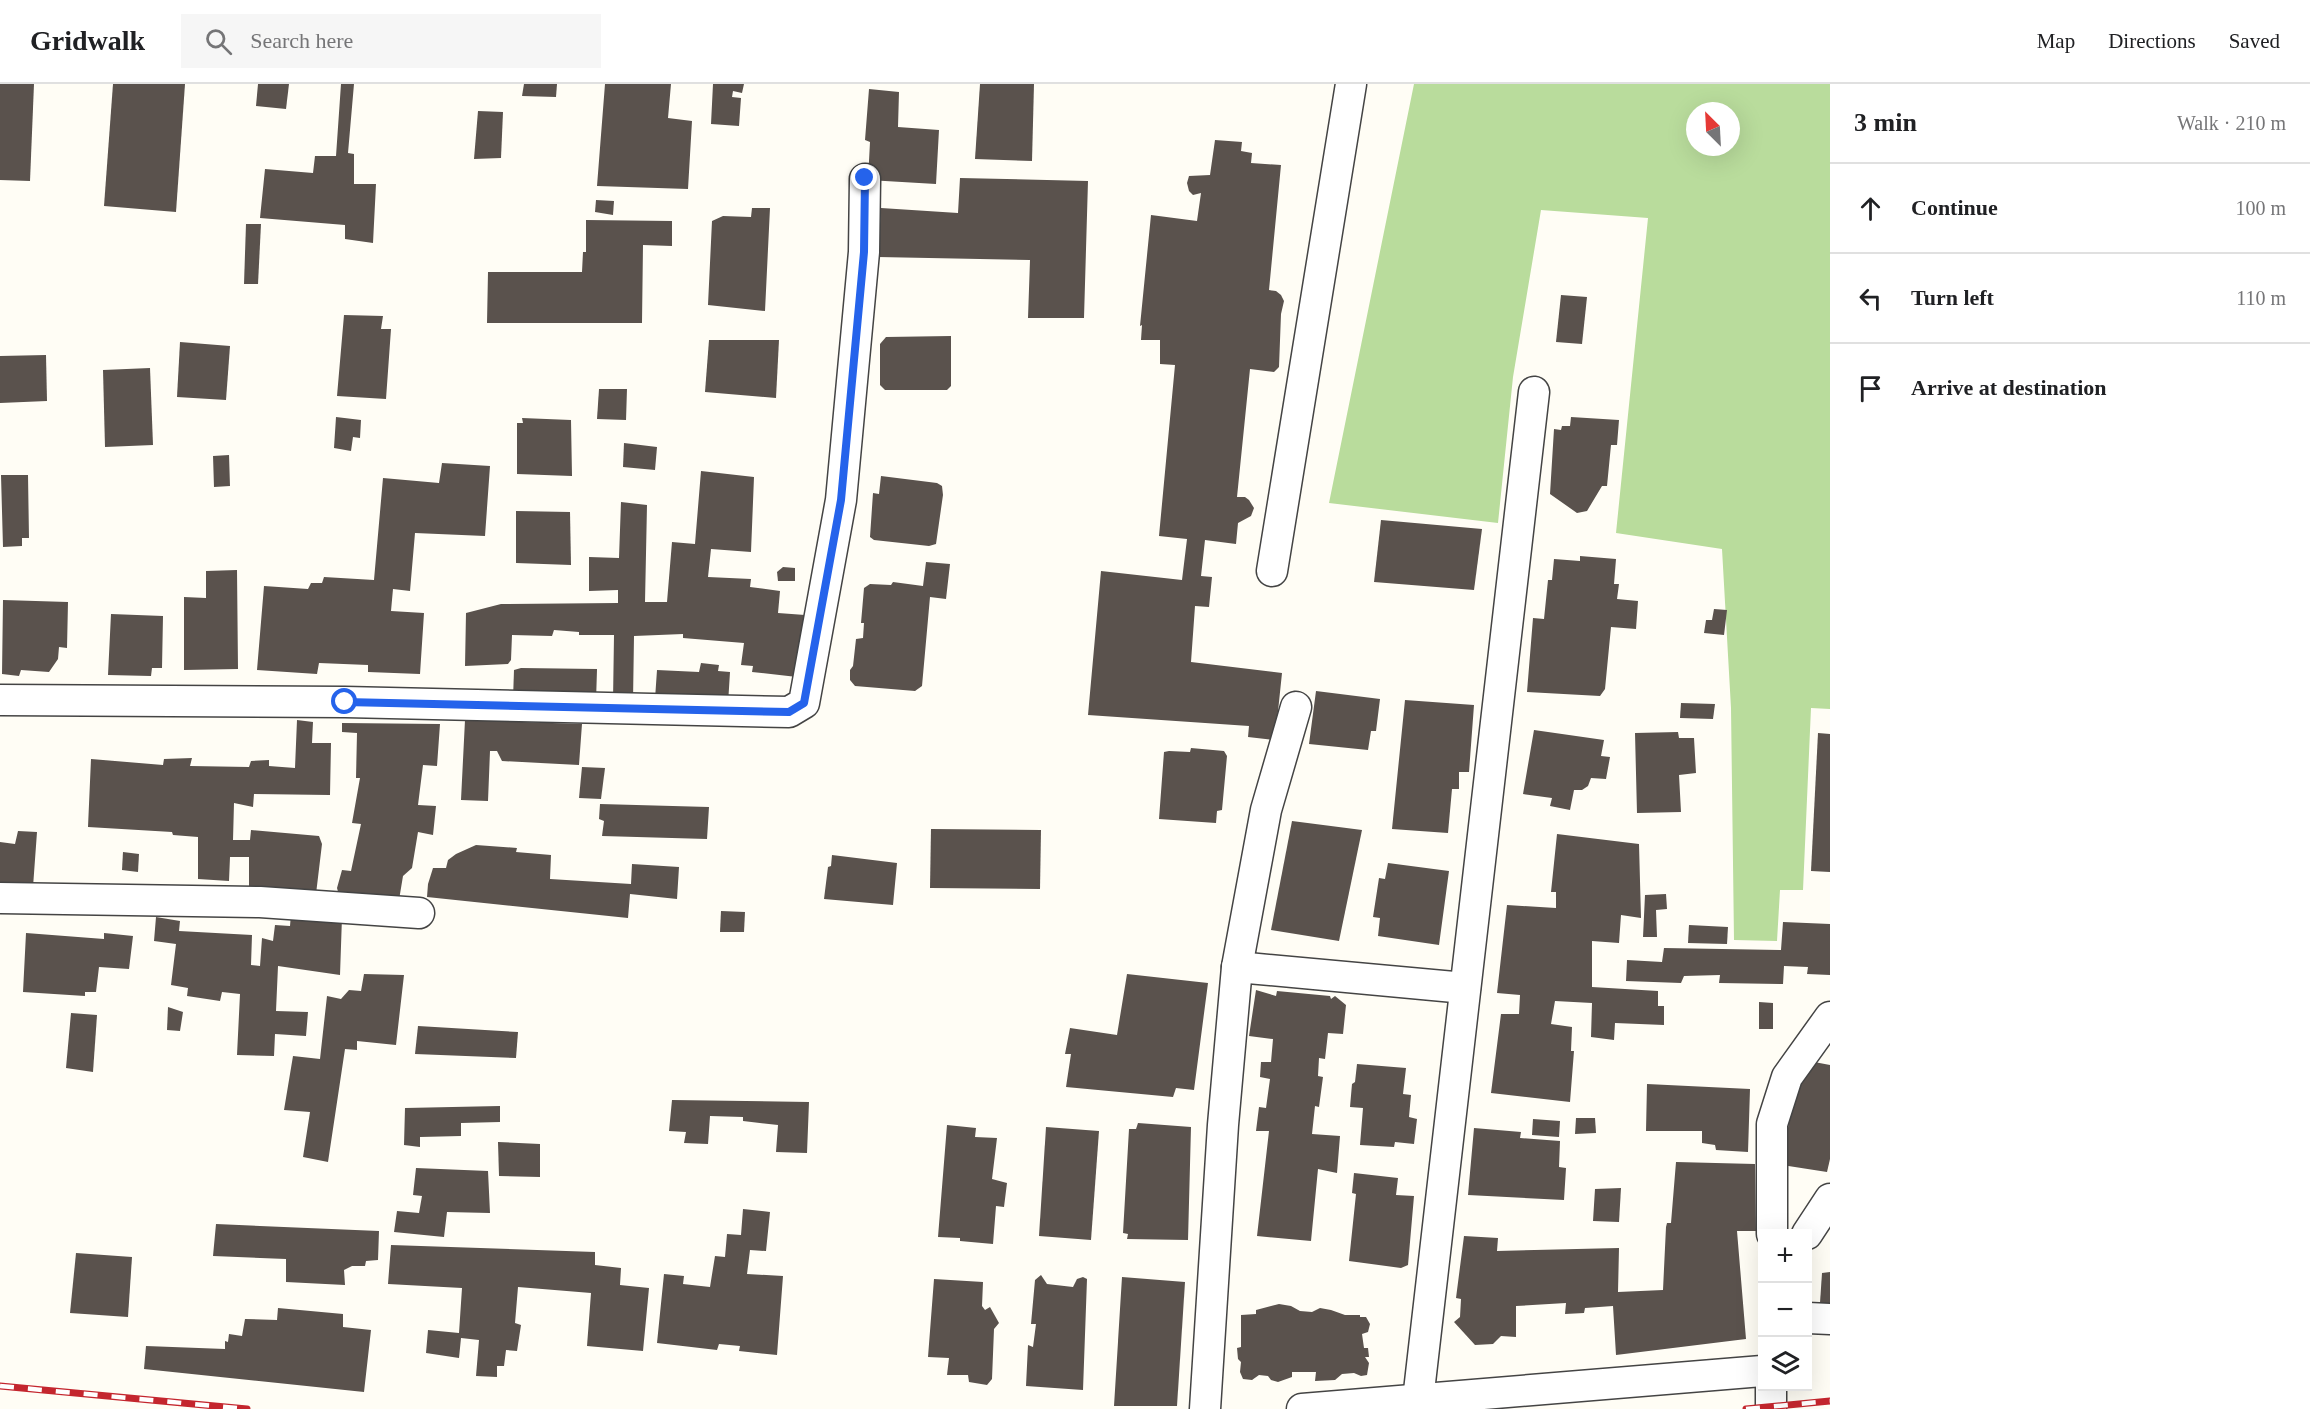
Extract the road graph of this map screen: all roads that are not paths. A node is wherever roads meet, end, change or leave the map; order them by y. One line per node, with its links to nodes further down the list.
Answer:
1 (1351, 84): 4 (street)
2 (865, 178): 5 (street)
3 (1534, 392): 10 (street)
4 (1272, 571)
5 (0, 700)
6 (1296, 707): 9 (street)
7 (0, 898): 8 (street)
8 (419, 913)
9 (1237, 967): 10 (street); 20 (street)
10 (1465, 988): 19 (street)
11 (1830, 1017): 13 (street)
12 (1830, 1199): 14 (street)
13 (1772, 1229)
14 (1809, 1229)
15 (1812, 1318): 16 (street)
16 (1830, 1318)
17 (1758, 1371): 19 (street)
18 (1771, 1391): 22 (street)
19 (1418, 1400): 21 (street)
20 (1205, 1409)
21 (1302, 1409)
22 (1771, 1409)

